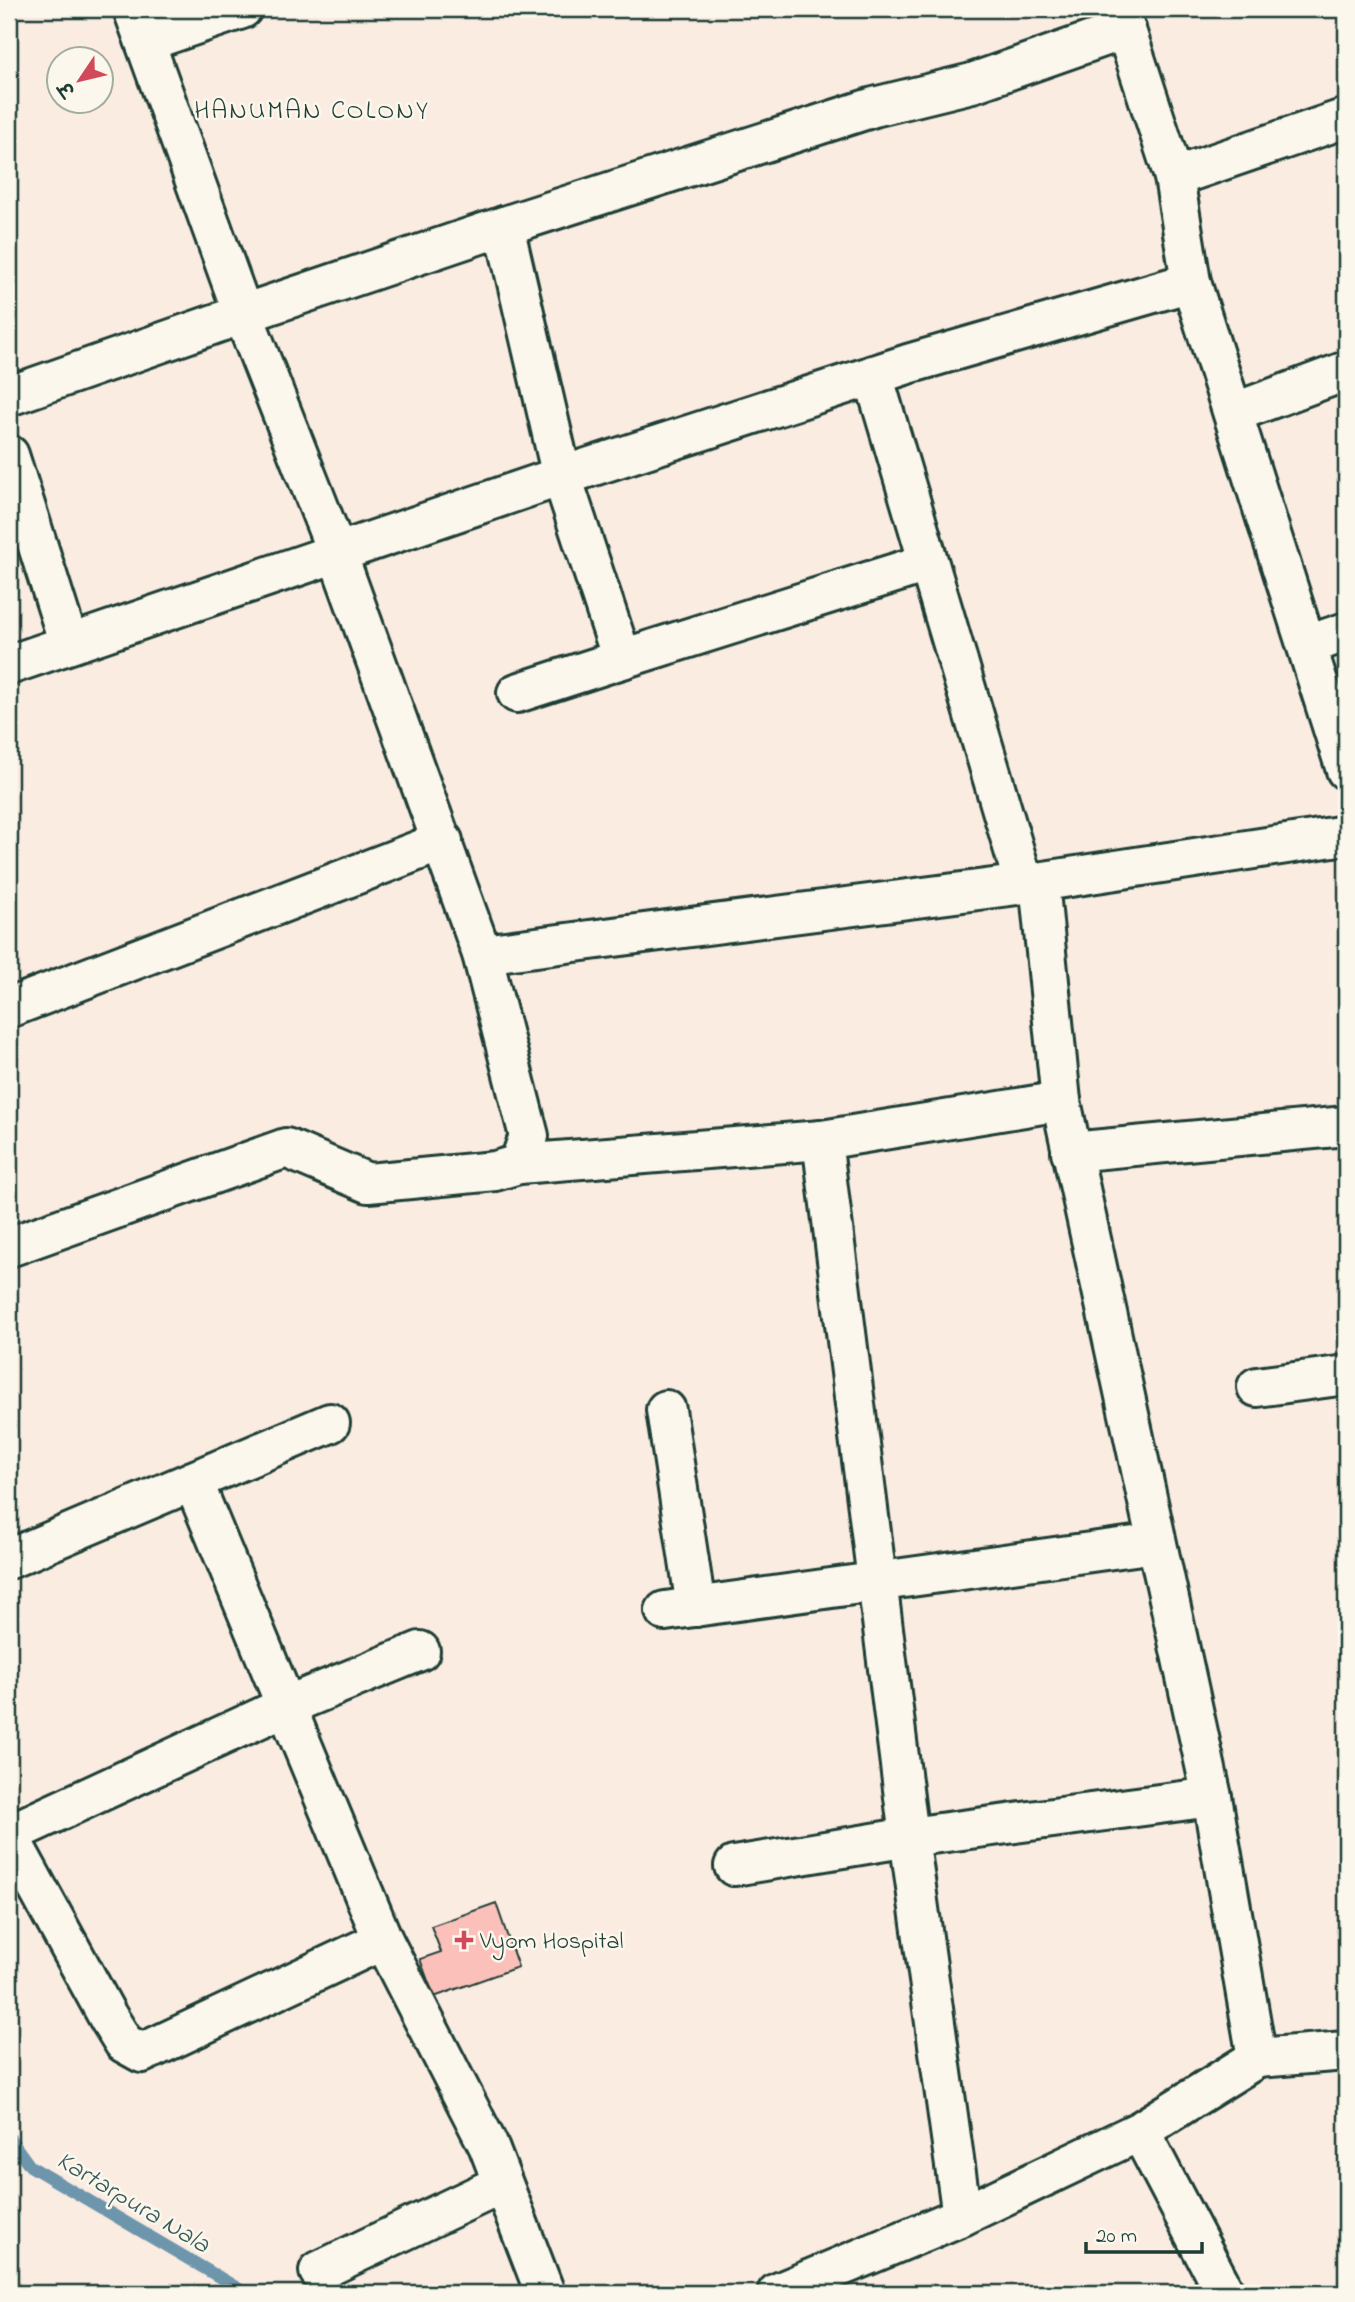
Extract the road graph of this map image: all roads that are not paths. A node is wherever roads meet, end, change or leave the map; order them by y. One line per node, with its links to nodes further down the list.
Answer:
1 (242, 9): 3 (street)
2 (1122, 19): 5 (street); 6 (street)
3 (139, 26): 8 (street)
4 (1346, 118): 5 (street)
5 (1174, 177): 7 (street)
6 (504, 226): 8 (street); 14 (street)
7 (1191, 282): 10 (street); 12 (street)
8 (243, 314): 11 (street); 15 (street)
9 (1346, 371): 12 (street)
10 (873, 375): 14 (street); 16 (street)
11 (9, 396)
12 (1233, 413): 19 (street)
13 (9, 455): 18 (street)
14 (562, 477): 15 (street); 20 (street)
15 (337, 553): 18 (street); 25 (street)
16 (927, 563): 20 (street); 26 (street)
17 (1346, 632): 19 (street)
18 (69, 644): 21 (street)
19 (1307, 645): 23 (street)
20 (622, 659): 22 (street)
21 (9, 665)
22 (517, 693)
23 (1346, 770)
24 (1346, 835): 26 (street)
25 (443, 841): 27 (street); 28 (street)
26 (1031, 883): 27 (street); 29 (street)
27 (482, 954): 33 (street)
28 (9, 1008)
29 (1061, 1101): 31 (street); 32 (street)
30 (1346, 1126): 32 (street)
31 (822, 1140): 33 (street); 42 (street)
32 (1071, 1152): 40 (street)
33 (519, 1164): 34 (street)
34 (9, 1247)
35 (1346, 1375): 36 (street)
36 (1257, 1387)
37 (666, 1410): 42 (street)
38 (330, 1423): 39 (street)
39 (193, 1481): 41 (street); 44 (street)
40 (1156, 1543): 42 (street); 45 (street)
41 (9, 1559)
42 (877, 1582): 47 (street)
43 (420, 1651): 44 (street)
44 (286, 1706): 46 (street); 49 (street)
45 (1212, 1797): 47 (street); 51 (street)
46 (9, 1835): 49 (street)
47 (909, 1837): 48 (street); 54 (street)
48 (734, 1866)
49 (383, 1940): 53 (street)
50 (1346, 2051): 51 (street)
51 (1257, 2058): 52 (street)
52 (1140, 2131): 54 (street); 58 (street)
53 (502, 2184): 55 (street); 56 (street)
54 (962, 2216): 57 (street)
55 (319, 2271)
56 (545, 2293)
57 (777, 2293)
58 (1225, 2293)

